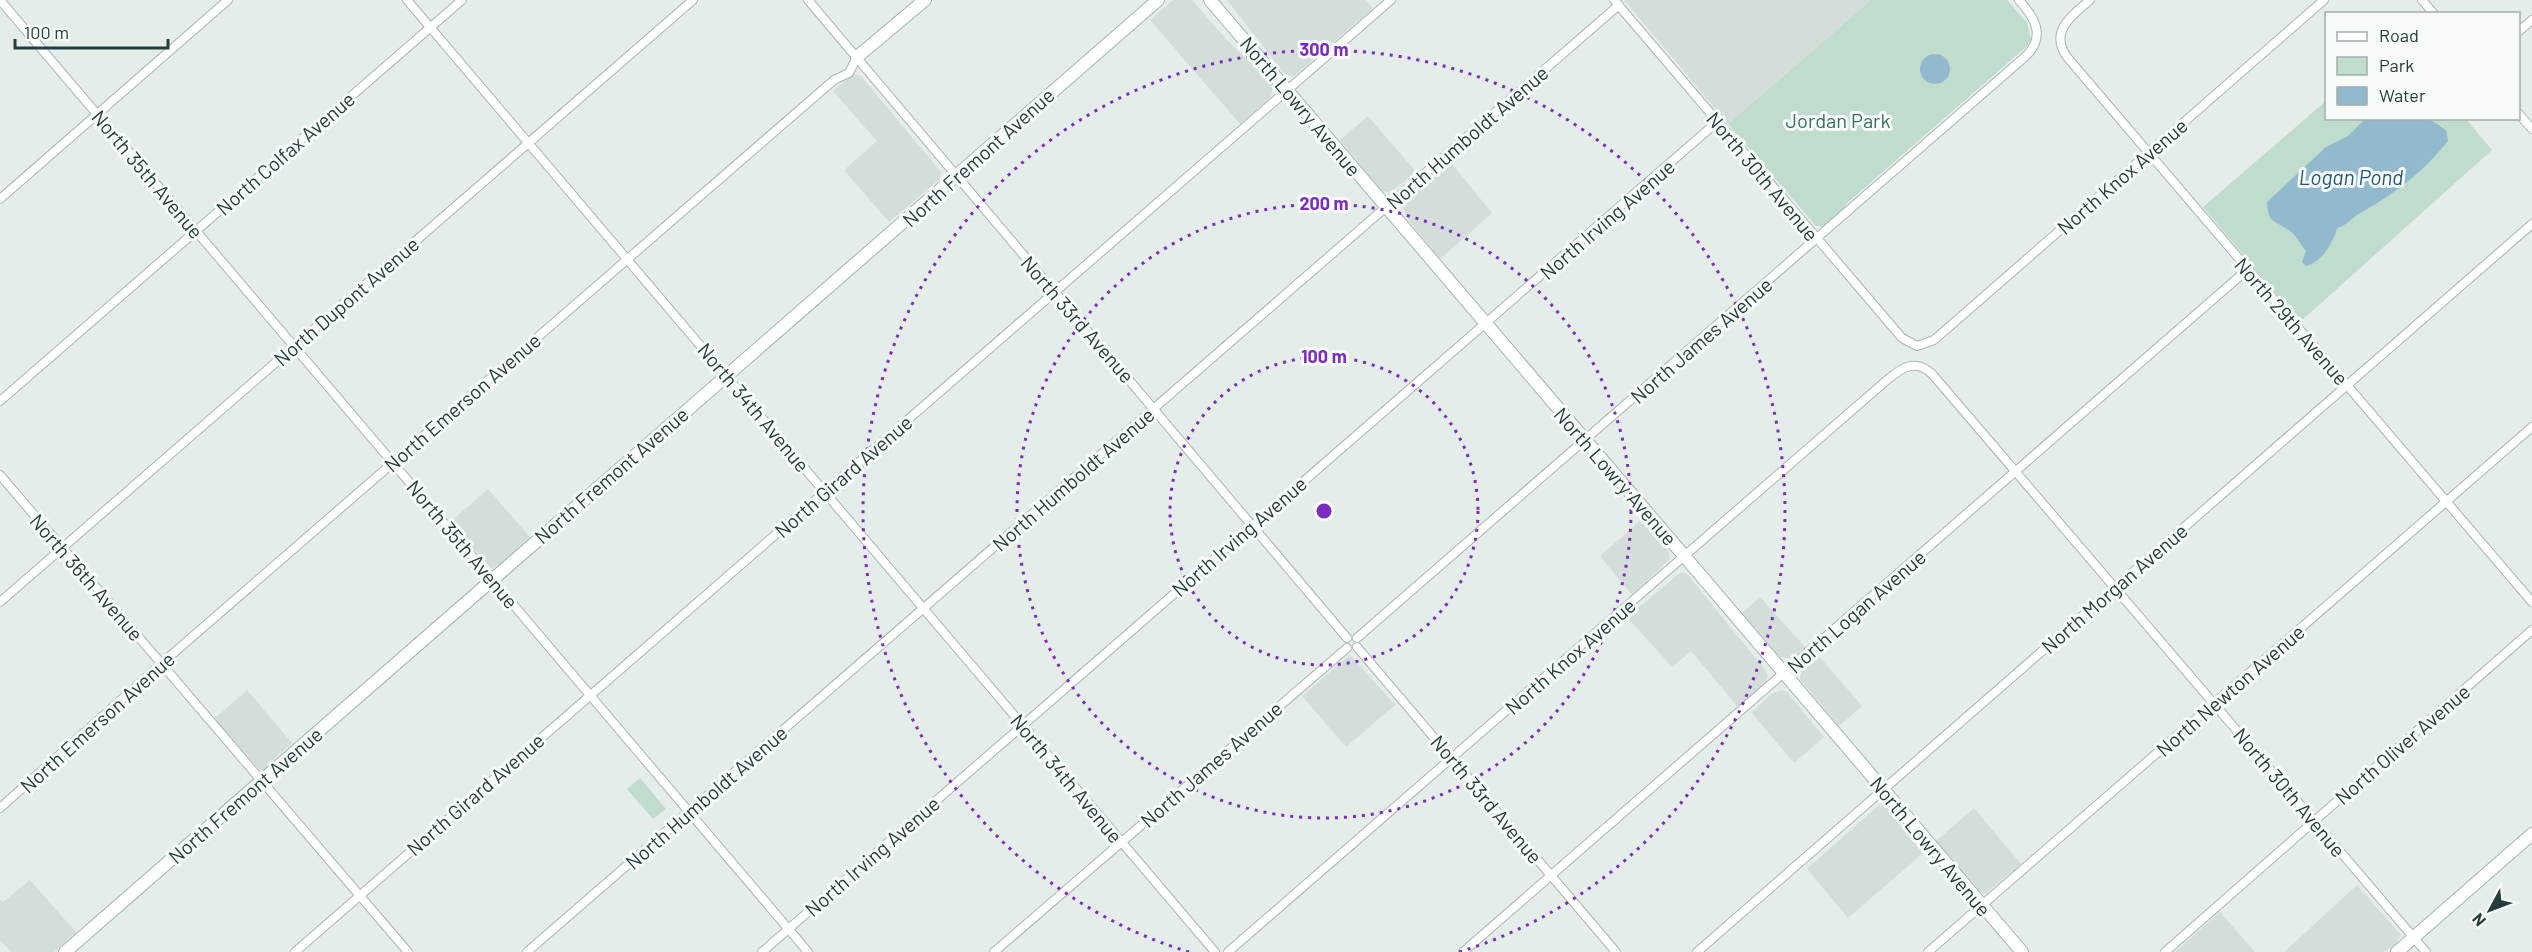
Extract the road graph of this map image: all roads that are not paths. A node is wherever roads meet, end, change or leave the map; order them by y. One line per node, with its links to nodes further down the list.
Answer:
1 (0, 0): 22 (street, North 35th Avenue)
2 (228, 0): 22 (street)
3 (407, 0): 18 (street, North 34th Avenue)
4 (462, 0): 18 (street, North Colfax Avenue)
5 (693, 0): 26 (street, North Dupont Avenue)
6 (808, 0): 20 (street, North 33rd Avenue)
7 (925, 0): 20 (street, North Emerson Avenue)
8 (1158, 0): 28 (street, North Fremont Avenue)
9 (1210, 0): 21 (street, North Lowry Avenue)
10 (1391, 0): 21 (street, North Girard Avenue)
11 (2019, 0): 33 (street, North James Avenue)
12 (2090, 0): 27 (street, North 29th Avenue)
13 (2324, 0): 27 (street, North Knox Avenue)
14 (2422, 0): 16 (street)
15 (1616, 3): 24 (street, North 30th Avenue); 30 (street, North Humboldt Avenue)
16 (2432, 12)
17 (2532, 20): 19 (street)
18 (430, 27): 26 (street, North 34th Avenue); 32 (street, North Colfax Avenue)
19 (2520, 30)
20 (857, 57): 28 (street, North 33rd Avenue); 34 (street, North Emerson Avenue)
21 (1288, 90): 30 (street, North Lowry Avenue); 36 (street, North Girard Avenue)
22 (98, 114): 29 (street); 32 (street, North 35th Avenue)
23 (2520, 115): 25 (street)
24 (1717, 123): 33 (street, North 30th Avenue); 37 (street, North Irving Avenue)
25 (2532, 129)
26 (528, 143): 34 (street, North 34th Avenue); 38 (street, North Dupont Avenue)
27 (2148, 153): 35 (street, North 29th Avenue); 39 (street, North Knox Avenue)
28 (957, 176): 36 (street, North 33rd Avenue); 41 (street, North Fremont Avenue)
29 (0, 199)
30 (1386, 207): 37 (street, North Lowry Avenue); 44 (street, North Humboldt Avenue)
31 (2532, 224): 42 (street, North Morgan Avenue)
32 (196, 230): 38 (street, North 35th Avenue); 43 (street, North Colfax Avenue)
33 (1816, 239): 39 (street, North 30th Avenue); 46 (street, North James Avenue)
34 (627, 259): 41 (street, North 34th Avenue); 47 (street, North Emerson Avenue)
35 (2248, 269): 42 (street, North 29th Avenue); 48 (street, North Logan Avenue)
36 (1054, 291): 44 (street, North 33rd Avenue); 50 (street, North Girard Avenue)
37 (1485, 324): 46 (street, North Lowry Avenue); 52 (street, North Irving Avenue)
38 (295, 345): 47 (street, North 35th Avenue); 53 (street, North Dupont Avenue)
39 (1917, 346)
40 (1915, 365): 48 (street, North 30th Avenue); 54 (street, North Knox Avenue)
41 (726, 375): 50 (street, North 34th Avenue); 55 (street, North Fremont Avenue)
42 (2347, 385): 51 (street, North 29th Avenue); 56 (street, North Morgan Avenue)
43 (0, 401)
44 (1153, 408): 52 (street, North 33rd Avenue); 59 (street, North Humboldt Avenue)
45 (2532, 428): 51 (street, North Newton Avenue)
46 (1585, 441): 54 (street, North Lowry Avenue); 62 (street, North James Avenue)
47 (393, 462): 55 (street, North 35th Avenue); 64 (street, North Emerson Avenue)
48 (2015, 471): 56 (street, North 30th Avenue); 65 (street, North Logan Avenue)
49 (0, 475): 53 (street, North 36th Avenue)
50 (825, 491): 59 (street, North 34th Avenue); 66 (street, North Girard Avenue)
51 (2446, 502): 58 (street, North 29th Avenue); 67 (street, North Newton Avenue)
52 (1252, 525): 61 (street, North 33rd Avenue); 68 (street, North Irving Avenue)
53 (62, 548): 57 (street, North Dupont Avenue); 64 (street, North 36th Avenue)
54 (1685, 557): 65 (street, North Lowry Avenue); 69 (street, North Knox Avenue)
55 (492, 578): 66 (street, North 35th Avenue); 70 (street, North Fremont Avenue)
56 (2114, 588): 67 (street, North 30th Avenue); 71 (street, North Morgan Avenue)
57 (0, 602)
58 (2532, 602)
59 (924, 608): 68 (street, North 34th Avenue); 73 (street, North Humboldt Avenue)
60 (2532, 630): 74 (street, North Oliver Avenue)
61 (1347, 638): 62 (street); 63 (street)
62 (1357, 643): 63 (street); 69 (street, North 33rd Avenue)
63 (1347, 648): 76 (street, North James Avenue)
64 (162, 664): 70 (street, North 36th Avenue); 72 (street, North Emerson Avenue)
65 (1784, 674): 71 (street, North Lowry Avenue); 77 (street, North Logan Avenue)
66 (591, 695): 73 (street, North 35th Avenue); 78 (street, North Girard Avenue)
67 (2214, 704): 74 (street, North 30th Avenue); 79 (street, North Newton Avenue)
68 (1022, 725): 76 (street, North 34th Avenue); 80 (street, North Irving Avenue)
69 (1452, 758): 77 (street, North 33rd Avenue); 90 (street, North Knox Avenue)
70 (261, 780): 78 (street, North 36th Avenue); 82 (street, North Fremont Avenue)
71 (1884, 790): 79 (street, North Lowry Avenue); 93 (street, North Morgan Avenue)
72 (0, 808)
73 (690, 811): 80 (street, North 35th Avenue); 85 (street, North Humboldt Avenue)
74 (2314, 821): 81 (street, North 30th Avenue); 96 (street, North Oliver Avenue)
75 (2532, 834): 81 (street)
76 (1121, 841): 88 (street, North James Avenue); 89 (street, North 34th Avenue)
77 (1551, 876): 91 (street, North Logan Avenue); 92 (street, North 33rd Avenue)
78 (359, 895): 83 (street, North Girard Avenue); 84 (street, North 36th Avenue)
79 (1982, 906): 94 (street, North Newton Avenue); 95 (street, North Lowry Avenue)
80 (788, 929): 86 (street, North Irving Avenue); 87 (street, North 35th Avenue)
81 (2414, 938): 97 (street); 98 (street, North 30th Avenue)
82 (65, 952)
83 (295, 952)
84 (408, 952)
85 (527, 952)
86 (762, 952)
87 (807, 952)
88 (994, 952)
89 (1215, 952)
90 (1228, 952)
91 (1463, 952)
92 (1616, 952)
93 (1697, 952)
94 (1928, 952)
95 (2022, 952)
96 (2165, 952)
97 (2397, 952)
98 (2426, 952)

